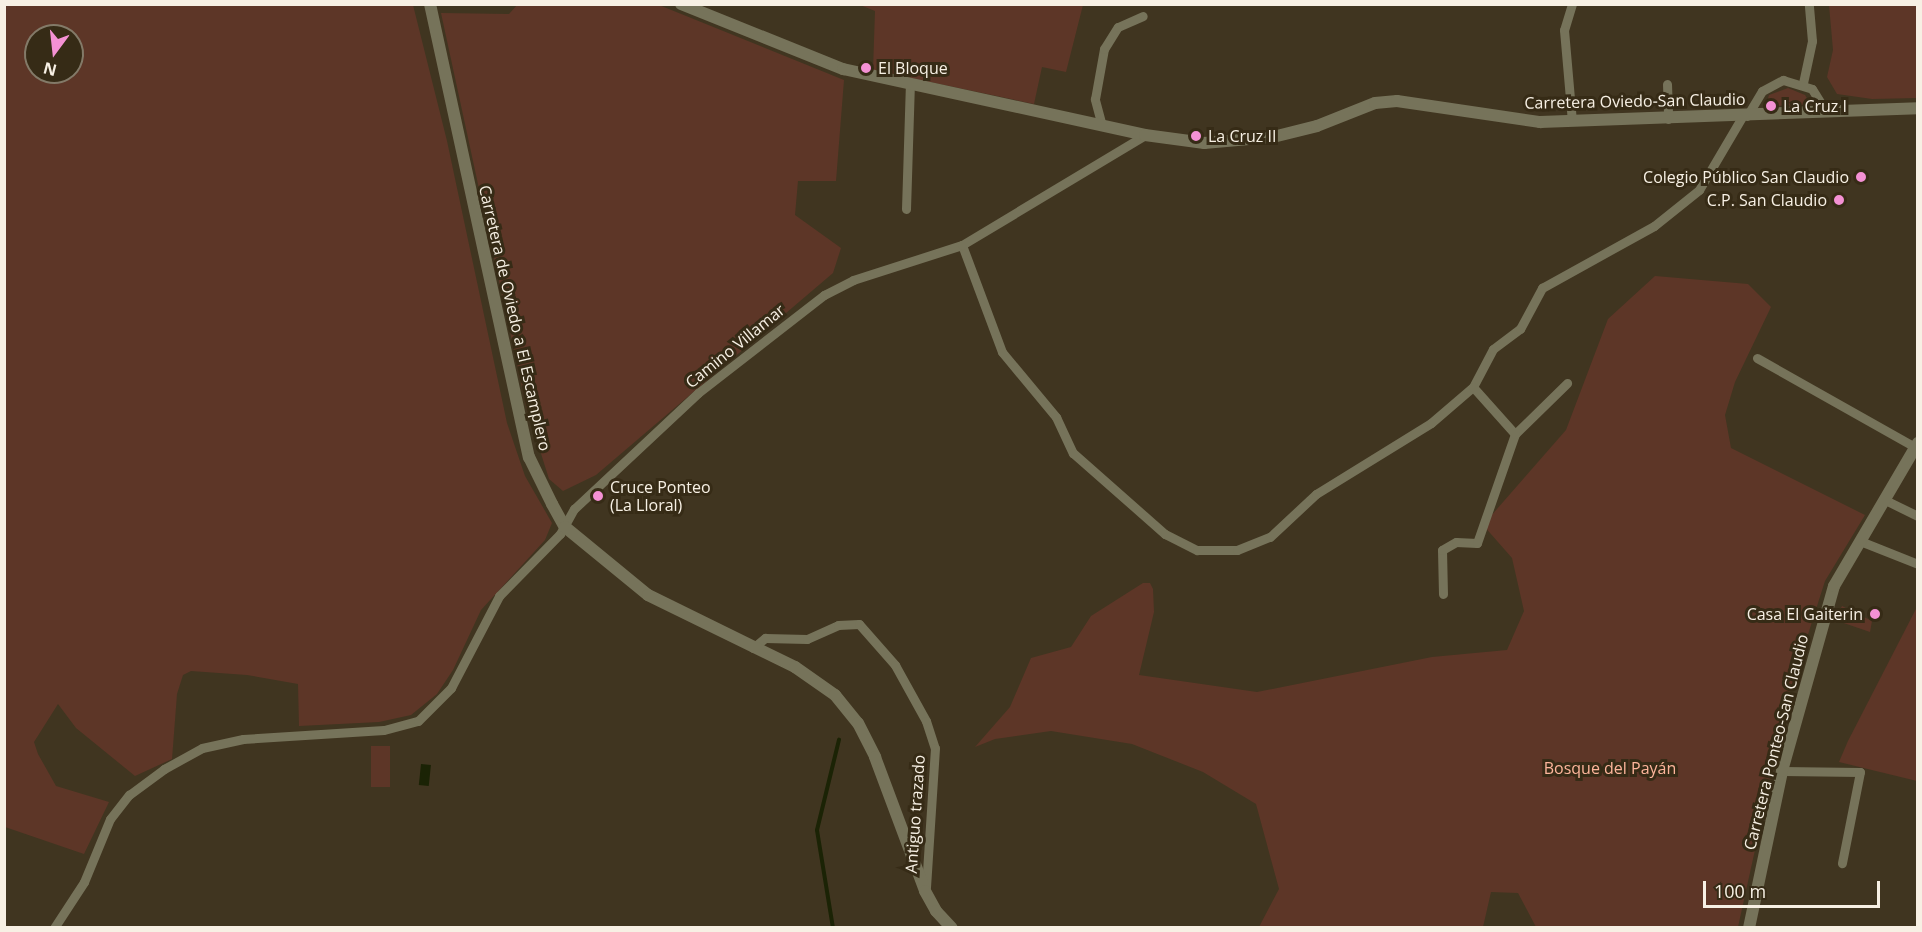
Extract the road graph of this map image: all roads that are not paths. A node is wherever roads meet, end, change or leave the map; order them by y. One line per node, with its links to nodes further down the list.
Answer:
1 (423, 4): 7 (street)
2 (430, 4): 7 (street)
3 (681, 4): 10 (street, Carretera Oviedo-San Claudio)
4 (1572, 4): 15 (street)
5 (1809, 4): 8 (street)
6 (1143, 16): 16 (street)
7 (434, 33): 27 (street, Carretera de Oviedo a El Escamplero)
8 (1803, 83): 12 (street); 13 (street)
9 (1666, 84): 14 (street)
10 (910, 85): 16 (street, Carretera Oviedo-San Claudio); 18 (street)
11 (1917, 108): 12 (street, Carretera Oviedo-San Claudio)
12 (1826, 111): 13 (street, Carretera Oviedo-San Claudio)
13 (1744, 116): 14 (street, Carretera Oviedo-San Claudio); 22 (street)
14 (1668, 119): 15 (street, Carretera Oviedo-San Claudio)
15 (1572, 121): 17 (street, Carretera Oviedo-San Claudio)
16 (1102, 126): 17 (street, Carretera Oviedo-San Claudio)
17 (1145, 135): 19 (street, Camino Villamar)
18 (906, 209)
19 (962, 245): 22 (street); 27 (street, Camino Villamar)
20 (1757, 358): 24 (street)
21 (1567, 383): 23 (street)
22 (1473, 387): 23 (street)
23 (1515, 434): 30 (street)
24 (1916, 445): 25 (street, Carretera Ponteo-San Claudio)
25 (1883, 499): 26 (street); 28 (street, Carretera Ponteo-San Claudio)
26 (1917, 516)
27 (565, 527): 31 (street, Carretera de Oviedo a El Escamplero); 35 (street, Camino Villamar)
28 (1860, 540): 29 (street); 32 (street, Carretera Ponteo-San Claudio)
29 (1917, 564)
30 (1443, 594)
31 (753, 648): 34 (street, Carretera de Oviedo a El Escamplero); 34 (street, Antiguo trazado)
32 (1782, 771): 33 (street); 37 (street, Carretera Ponteo-San Claudio)
33 (1842, 862)
34 (926, 891): 36 (street, Carretera de Oviedo a El Escamplero)
35 (54, 927)
36 (952, 927)
37 (1749, 927)

